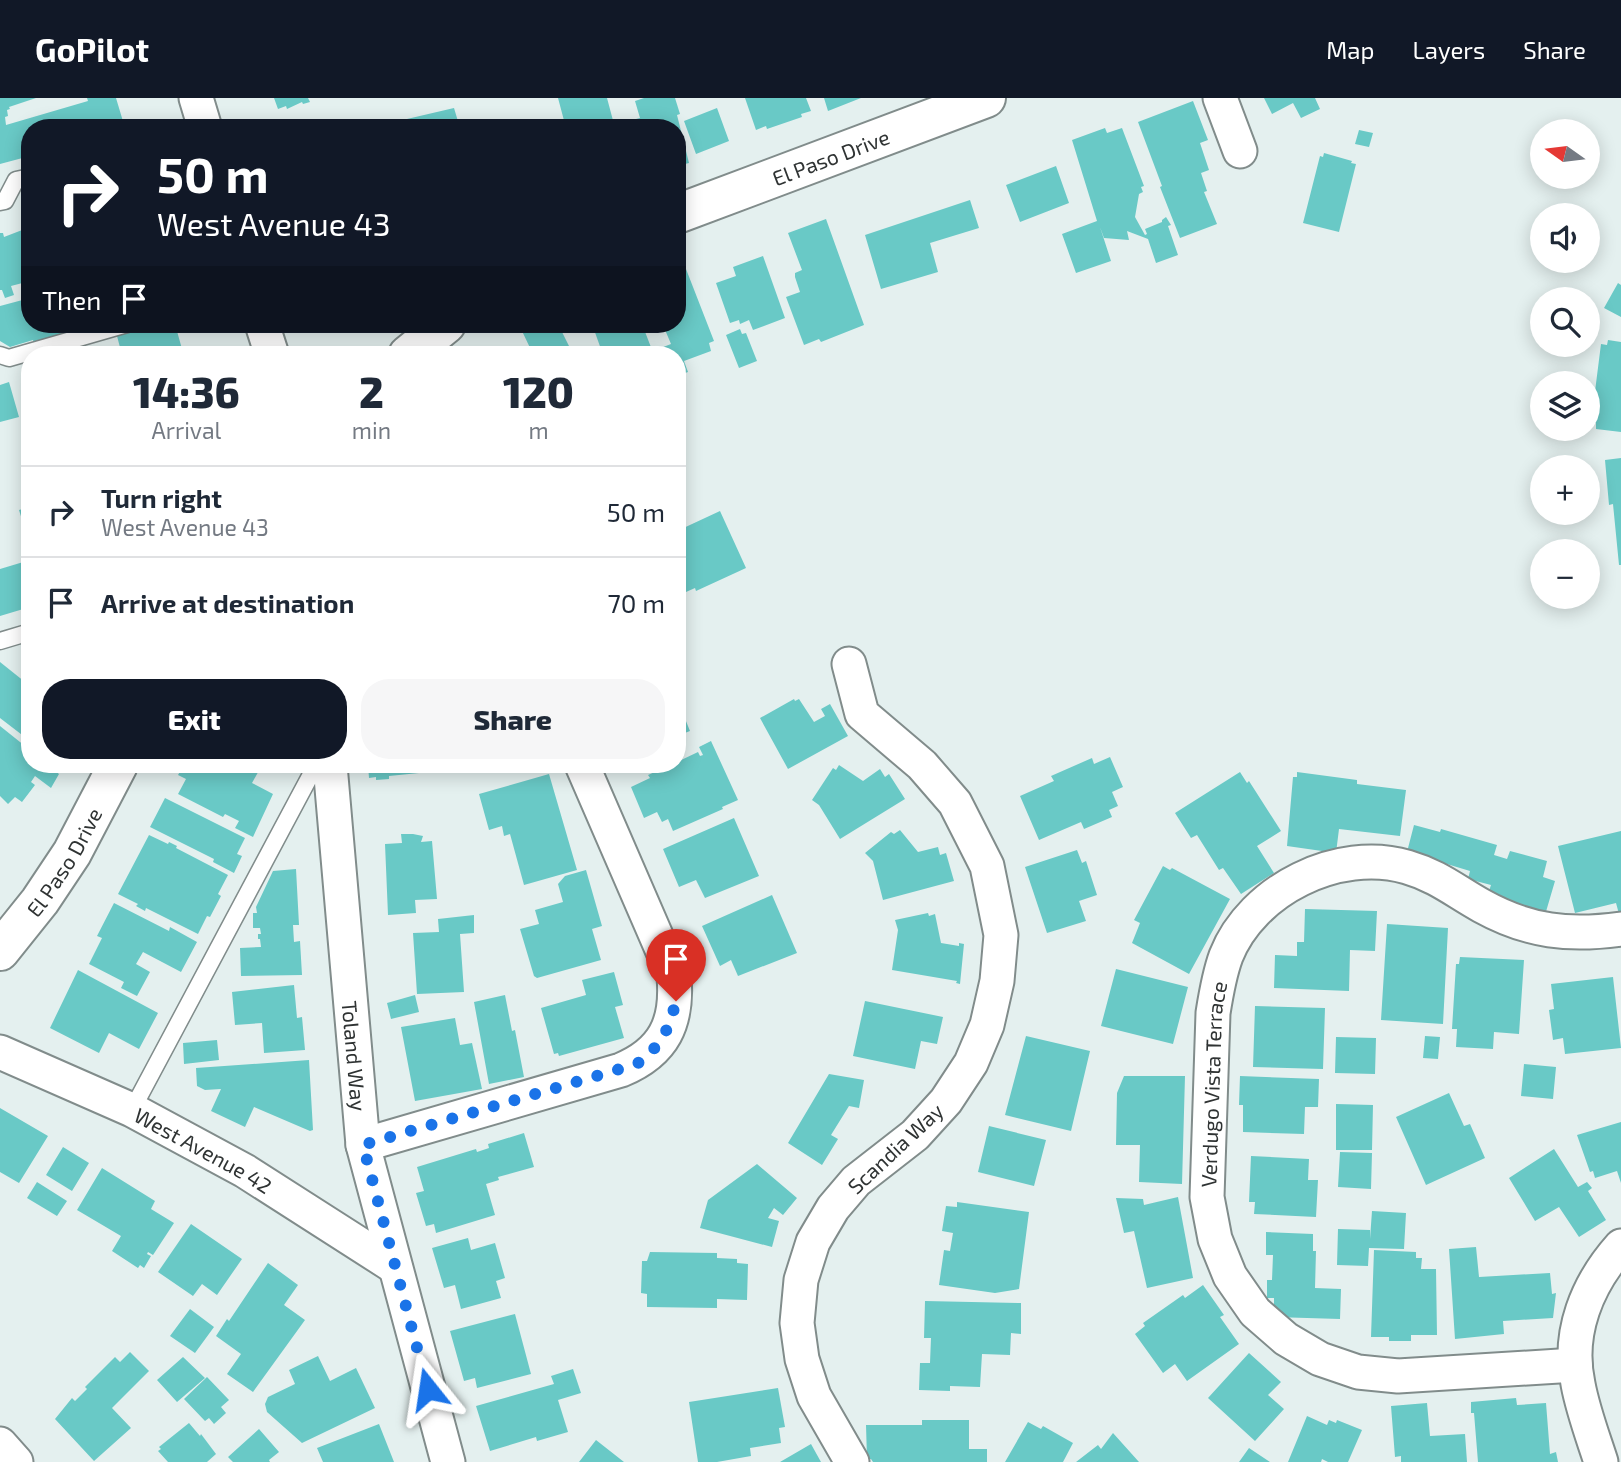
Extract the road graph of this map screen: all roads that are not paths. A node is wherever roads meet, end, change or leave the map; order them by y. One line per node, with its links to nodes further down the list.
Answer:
1 (196, 98): 4 (street)
2 (985, 98): 8 (street, El Paso Drive)
3 (1220, 98): 5 (street)
4 (202, 119)
5 (1240, 151)
6 (21, 179): 7 (lane)
7 (0, 202)
8 (686, 211)
9 (96, 333): 11 (lane)
10 (435, 333): 12 (street)
11 (51, 346)
12 (419, 346)
13 (0, 355): 14 (lane)
14 (21, 355)
15 (21, 635): 16 (lane)
16 (0, 641)
17 (849, 664): 33 (street, Scandia Way)
18 (114, 773): 23 (street, El Paso Drive)
19 (312, 773): 25 (lane)
20 (331, 773): 26 (street, Toland Way)
21 (585, 773): 26 (street)
22 (1621, 929): 29 (street, Verdugo Vista Terrace)
23 (0, 951)
24 (0, 1052): 25 (street, West Avenue 42)
25 (132, 1110): 28 (street, West Avenue 42)
26 (363, 1145): 28 (street, Toland Way)
27 (1621, 1246): 29 (street)
28 (395, 1267): 32 (street, Toland Way)
29 (1575, 1365): 34 (street)
30 (0, 1444): 31 (street)
31 (16, 1462)
32 (448, 1462)
33 (852, 1462)
34 (1601, 1462)

